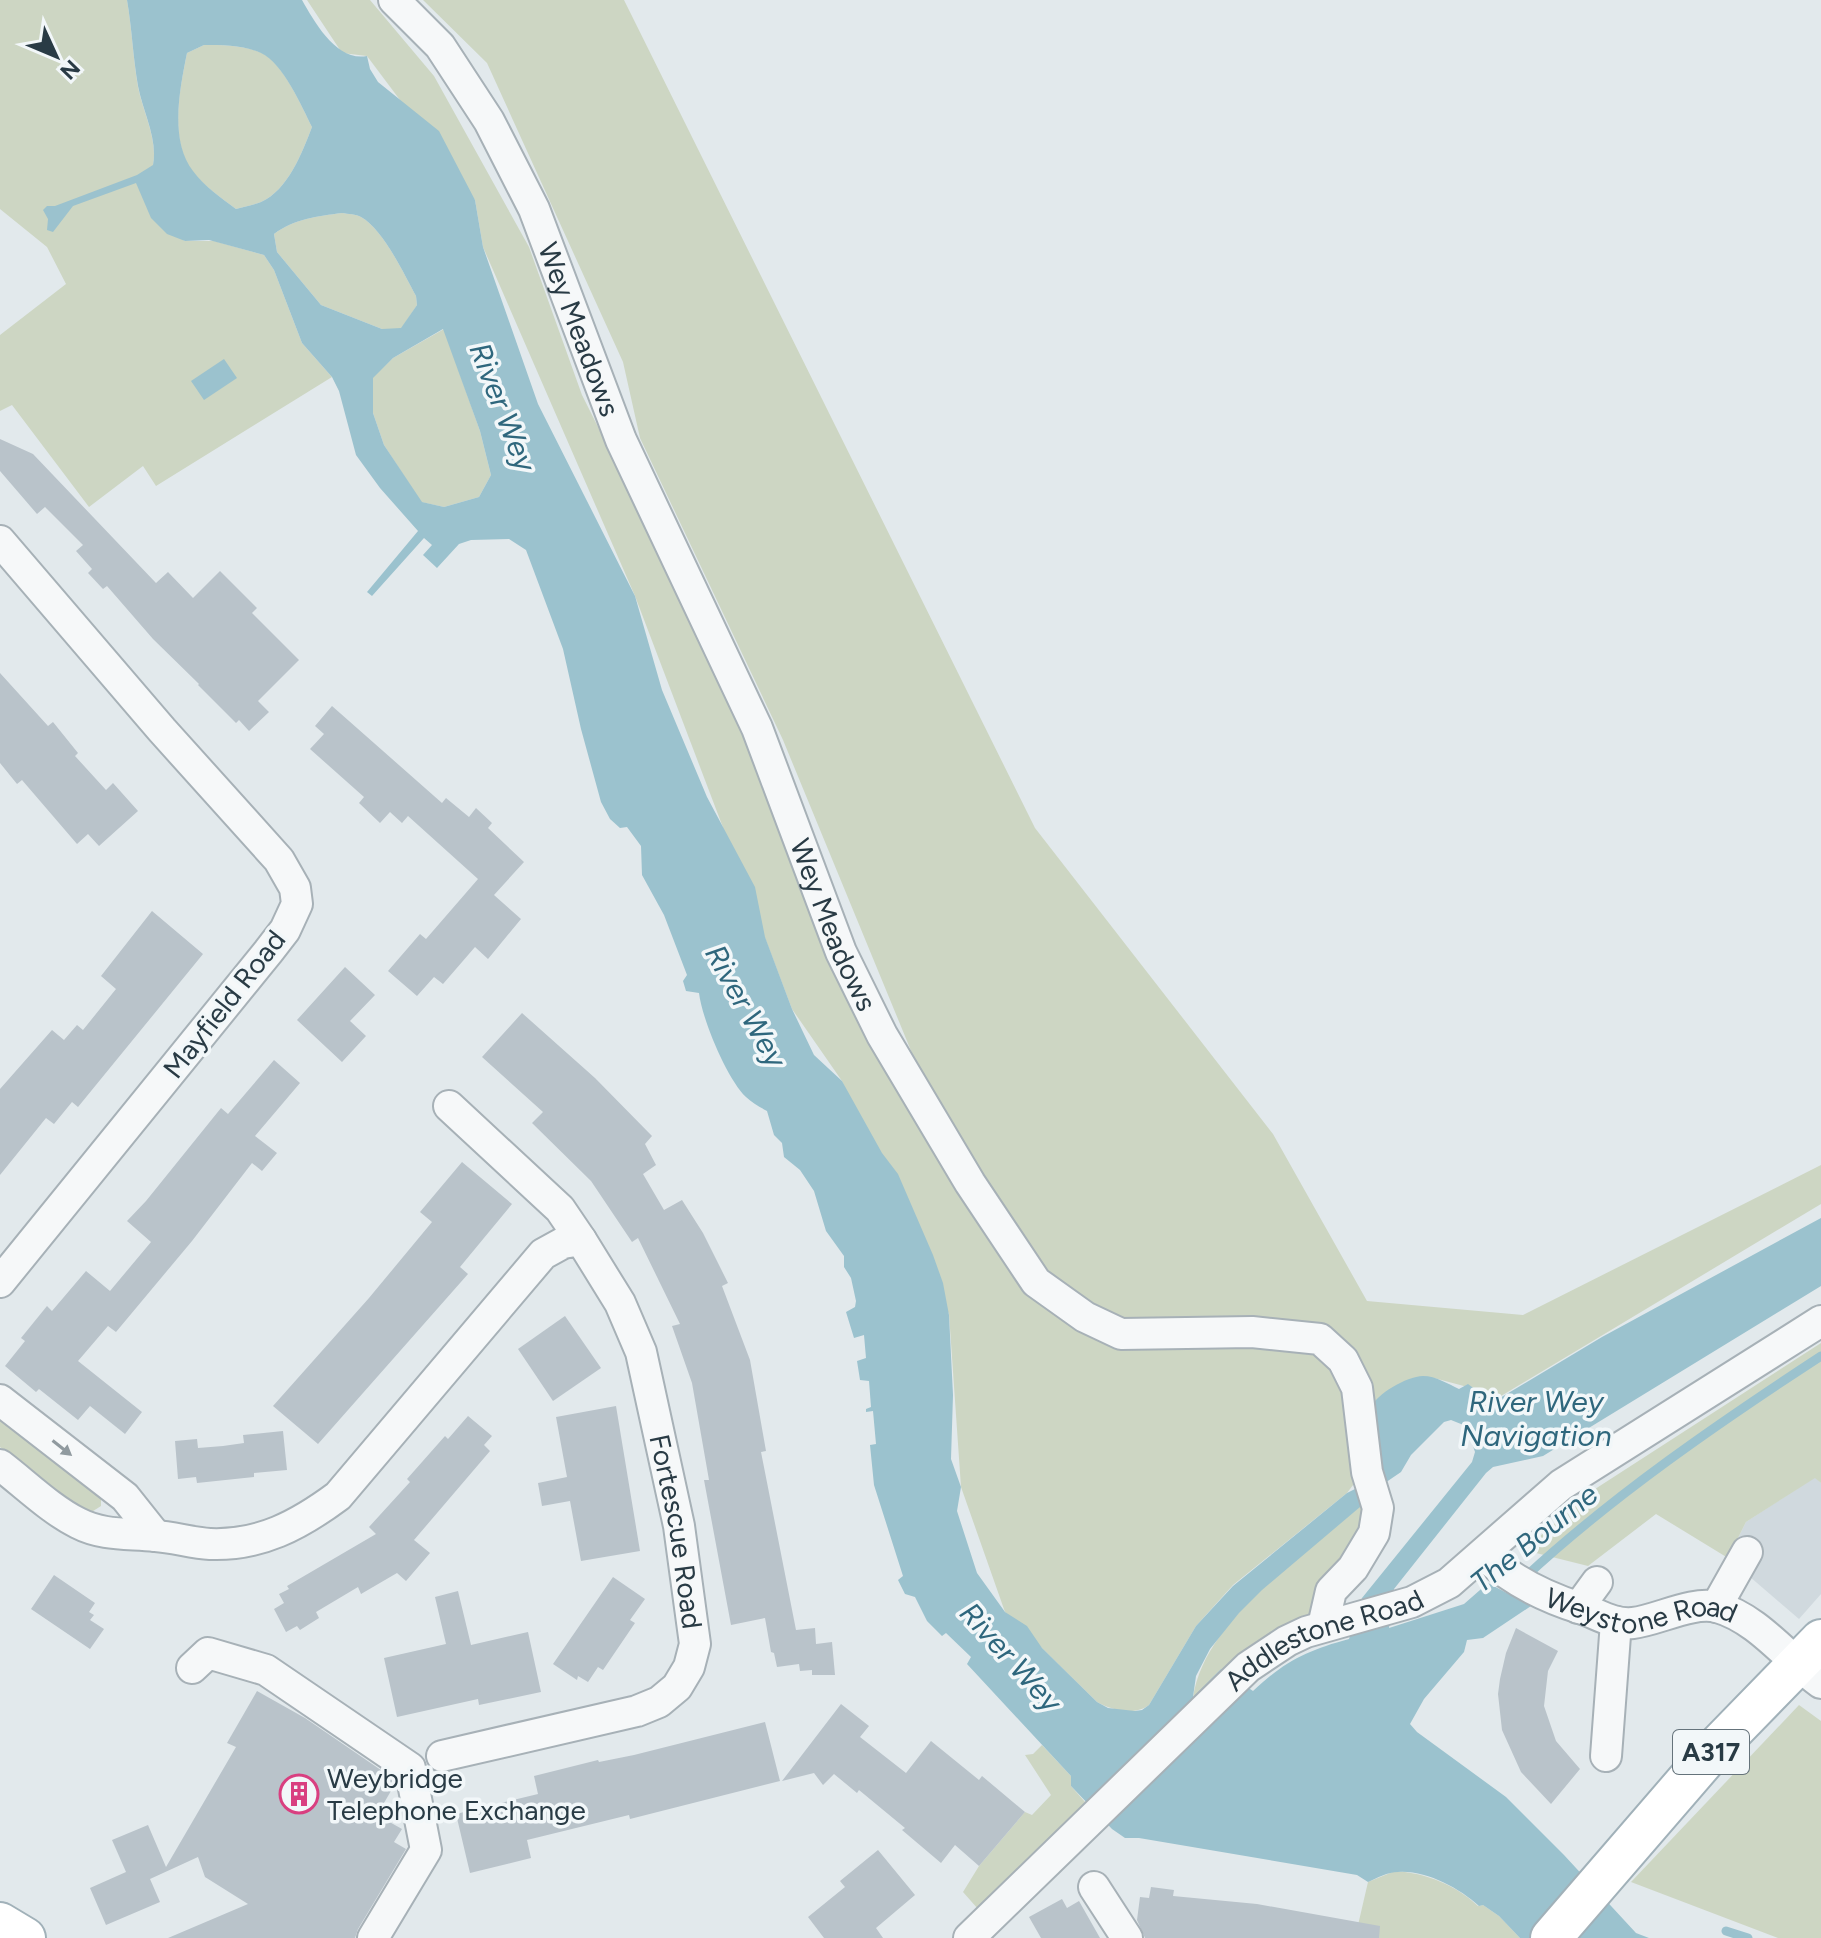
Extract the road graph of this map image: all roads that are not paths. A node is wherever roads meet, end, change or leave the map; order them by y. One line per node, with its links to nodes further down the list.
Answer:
1 (394, 0): 16 (street, Wey Meadows)
2 (0, 541): 5 (street, Mayfield Road)
3 (449, 1106): 4 (street, Fortescue Road)
4 (581, 1240): 9 (street); 19 (street, Fortescue Road)
5 (0, 1282)
6 (1821, 1321): 11 (street, Addlestone Road)
7 (0, 1400): 9 (street, one-way to 9)
8 (0, 1465): 9 (street)
9 (156, 1536)
10 (1747, 1552): 13 (street)
11 (1484, 1555): 14 (street, Weystone Road); 16 (street, Addlestone Road)
12 (1597, 1582): 14 (street)
13 (1716, 1607): 15 (street, Weystone Road); 17 (street, Weystone Road)
14 (1578, 1608): 15 (street, Weystone Road)
15 (1616, 1622): 20 (street)
16 (1327, 1625): 25 (street, Addlestone Road)
17 (1813, 1662): 27 (main road, A317)
18 (192, 1668): 24 (street)
19 (442, 1756)
20 (1606, 1756)
21 (1094, 1887): 26 (street)
22 (0, 1923): 23 (main road)
23 (25, 1938)
24 (373, 1938)
25 (969, 1938)
26 (1127, 1938)
27 (1551, 1938)

